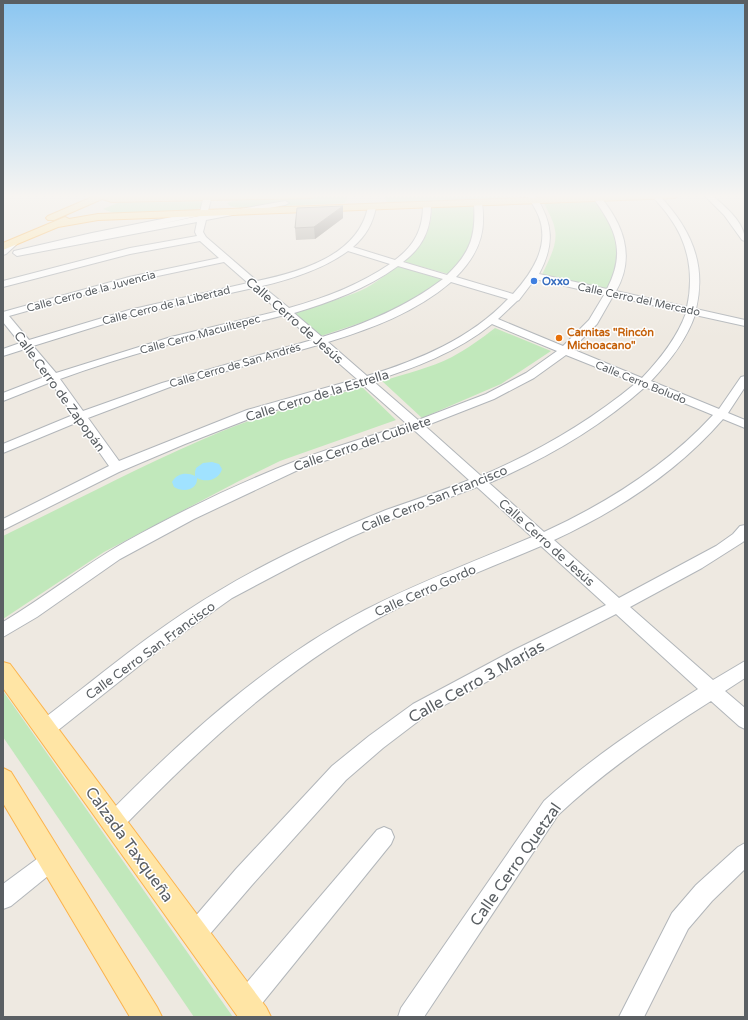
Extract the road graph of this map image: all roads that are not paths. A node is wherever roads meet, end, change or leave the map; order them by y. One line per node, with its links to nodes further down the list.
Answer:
1 (14, 242): 15 (street)
2 (13, 243): 13 (main road)
3 (62, 243): 4 (street)
4 (77, 243)
5 (177, 243): 20 (street)
6 (207, 243): 16 (street, Calle Cerro de Jesús)
7 (352, 243): 14 (street, Calle Cerro de la Libertad)
8 (418, 243): 17 (street, Calle Cerro Macuiltepec)
9 (476, 243): 19 (street, Calle Cerro de San Andrés)
10 (546, 243): 18 (street, Calle Cerro de la Estrella)
11 (621, 243): 22 (street, Calle Cerro del Cubilete)
12 (688, 243): 24 (street, Calle Cerro San Francisco)
13 (3, 247)
14 (346, 248): 17 (street); 21 (street, Calle Cerro de la Libertad)
15 (3, 252)
16 (226, 259): 21 (street, Calle Cerro de Jesús); 26 (street, Calle Cerro de la Juvencia)
17 (396, 263): 19 (street); 25 (street, Calle Cerro Macuiltepec)
18 (534, 276): 22 (street, Calle Cerro del Mercado); 23 (street, Calle Cerro de la Estrella)
19 (450, 278): 23 (street); 29 (street, Calle Cerro de San Andrés)
20 (3, 284)
21 (253, 284): 25 (street, Calle Cerro de Jesús); 30 (street, Calle Cerro de la Libertad)
22 (610, 294): 24 (street, Calle Cerro del Mercado); 31 (street, Calle Cerro del Cubilete)
23 (516, 298): 27 (street, Calle Cerro de la Estrella)
24 (691, 310): 28 (street, Calle Cerro del Mercado); 36 (street, Calle Cerro San Francisco)
25 (285, 312): 29 (street, Calle Cerro de Jesús); 33 (street, Calle Cerro Macuiltepec)
26 (3, 315): 30 (street, Calle Cerro de Zapopán)
27 (493, 321): 31 (street, Calle Cerro Boludo); 35 (street, Calle Cerro de la Estrella)
28 (745, 323)
29 (320, 341): 35 (street, Calle Cerro de Jesús); 39 (street, Calle Cerro de San Andrés)
30 (27, 344): 32 (street, Calle Cerro de la Libertad); 33 (street, Calle Cerro de Zapopán)
31 (564, 350): 36 (street, Calle Cerro Boludo); 41 (street, Calle Cerro del Cubilete)
32 (3, 353)
33 (54, 377): 37 (street, Calle Cerro Macuiltepec); 39 (street, Calle Cerro de Zapopán)
34 (745, 378): 38 (street, Calle Cerro Gordo)
35 (366, 380): 41 (street, Calle Cerro de Jesús); 43 (street, Calle Cerro de la Estrella)
36 (643, 383): 38 (street, Calle Cerro Boludo); 44 (street, Calle Cerro San Francisco)
37 (3, 397)
38 (720, 414): 40 (street, Calle Cerro Boludo); 47 (street, Calle Cerro Gordo)
39 (80, 416): 42 (street, Calle Cerro de San Andrés); 43 (street, Calle Cerro de Zapopán)
40 (745, 424)
41 (416, 425): 44 (street, Calle Cerro de Jesús); 49 (street, Calle Cerro del Cubilete)
42 (3, 449)
43 (116, 468): 45 (street, Calle Cerro de la Estrella)
44 (479, 481): 47 (street, Calle Cerro de Jesús); 54 (street, Calle Cerro San Francisco)
45 (3, 525)
46 (745, 530): 48 (street, Calle Cerro 3 Marías)
47 (544, 540): 48 (street, Calle Cerro de Jesús); 56 (street, Calle Cerro Gordo)
48 (618, 606): 52 (street, Calle Cerro de Jesús); 61 (street, Calle Cerro 3 Marías)
49 (3, 630)
50 (745, 669): 52 (street, Calle Cerro Quetzal)
51 (3, 671): 54 (main road, Calzada Taxqueña)
52 (712, 690): 53 (street, Calle Cerro de Jesús); 64 (street, Calle Cerro Quetzal)
53 (745, 720)
54 (45, 728): 56 (main road, Calzada Taxqueña)
55 (3, 780): 59 (main road)
56 (114, 822): 61 (main road, Calzada Taxqueña)
57 (384, 837): 62 (street)
58 (745, 854): 65 (street)
59 (52, 860): 60 (street); 63 (main road)
60 (3, 898)
61 (195, 934): 62 (main road, Calzada Taxqueña)
62 (251, 1010)
63 (147, 1017)
64 (410, 1017)
65 (631, 1017)

